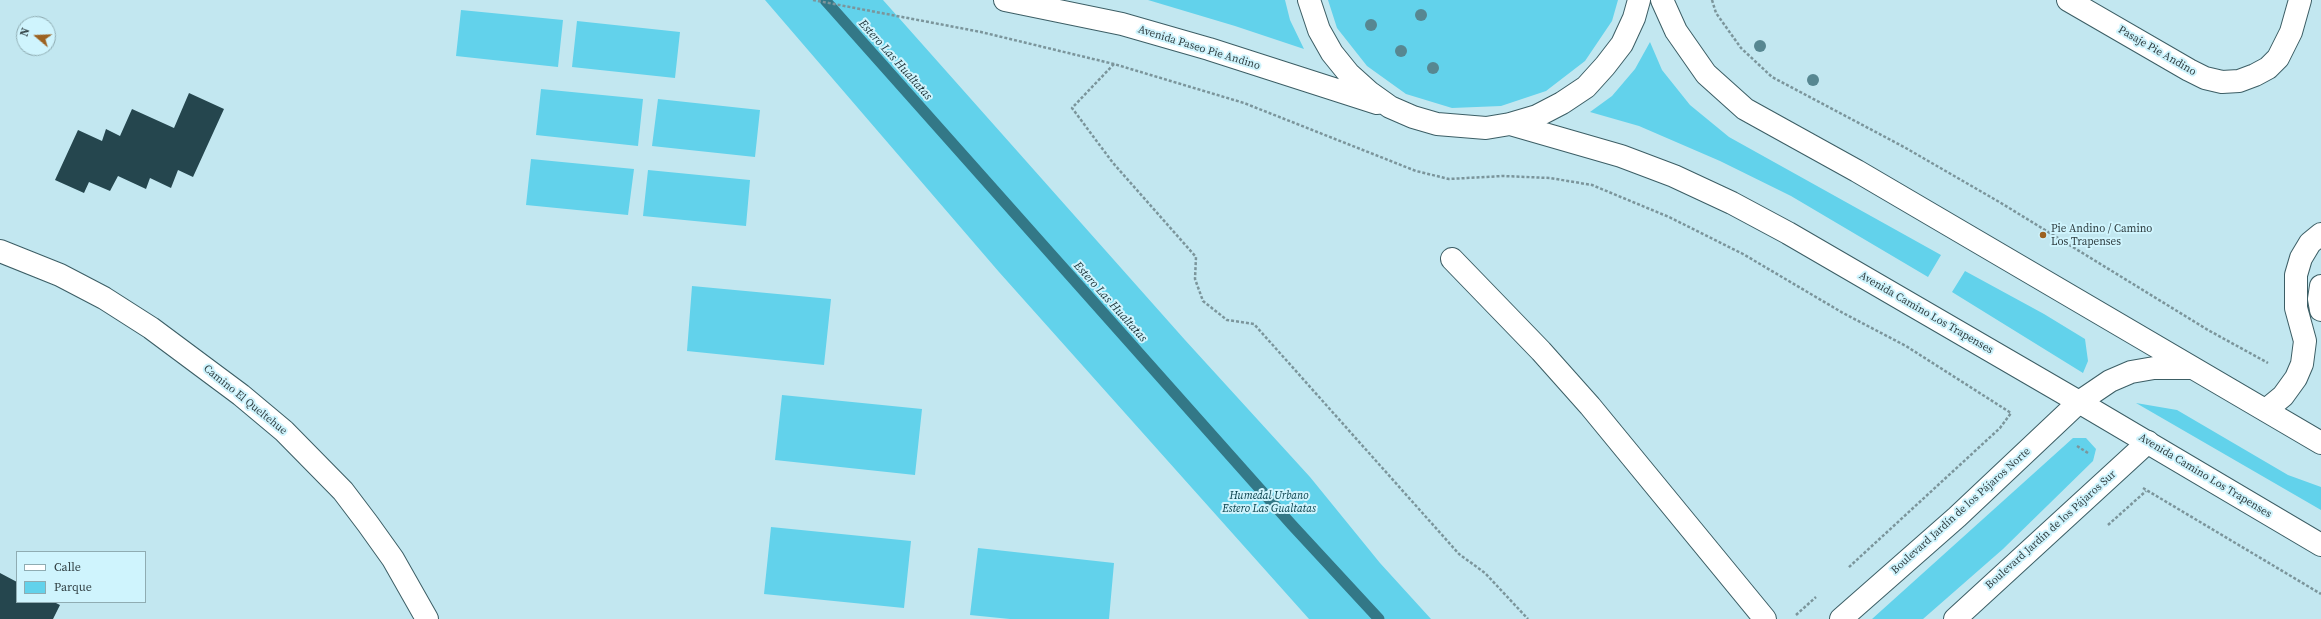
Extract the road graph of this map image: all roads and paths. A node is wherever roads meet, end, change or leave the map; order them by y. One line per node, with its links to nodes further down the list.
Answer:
1 (813, 0): 9 (path)
2 (1004, 0): 10 (main road, Avenida Paseo Pie Andino)
3 (1309, 0): 10 (main road)
4 (1639, 0): 11 (main road)
5 (1662, 0): 17 (main road)
6 (1712, 0): 18 (path)
7 (2068, 0): 8 (main road, Pasaje Pie Andino)
8 (2300, 0)
9 (1114, 64): 21 (path); 31 (path)
10 (1390, 107): 11 (main road)
11 (1510, 124): 19 (main road, Avenida Camino Los Trapenses)
12 (2321, 234): 18 (main road)
13 (0, 251): 30 (main road, Camino El Queltehue)
14 (1452, 259): 32 (main road)
15 (2321, 286): 16 (main road)
16 (2321, 310)
17 (2194, 368): 19 (main road, Boulevard Jardín de los Pájaros Norte); 20 (main road)
18 (2296, 378): 20 (main road)
19 (2079, 402): 22 (main road, Boulevard Jardín de los Pájaros Norte); 23 (main road, Avenida Camino Los Trapenses)
20 (2266, 410): 24 (main road)
21 (2011, 412): 22 (path); 27 (path)
22 (2050, 428): 25 (path); 34 (main road, Boulevard Jardín de los Pájaros Norte)
23 (2148, 442): 25 (main road, Boulevard Jardín de los Pájaros Sur); 26 (main road, Avenida Camino Los Trapenses)
24 (2321, 443)
25 (2116, 471): 29 (path); 35 (main road, Boulevard Jardín de los Pájaros Sur)
26 (2321, 545)
27 (1844, 572)
28 (1821, 593): 33 (path)
29 (2321, 594)
30 (427, 619)
31 (1528, 619)
32 (1765, 619)
33 (1792, 619)
34 (1841, 619)
35 (1955, 619)

